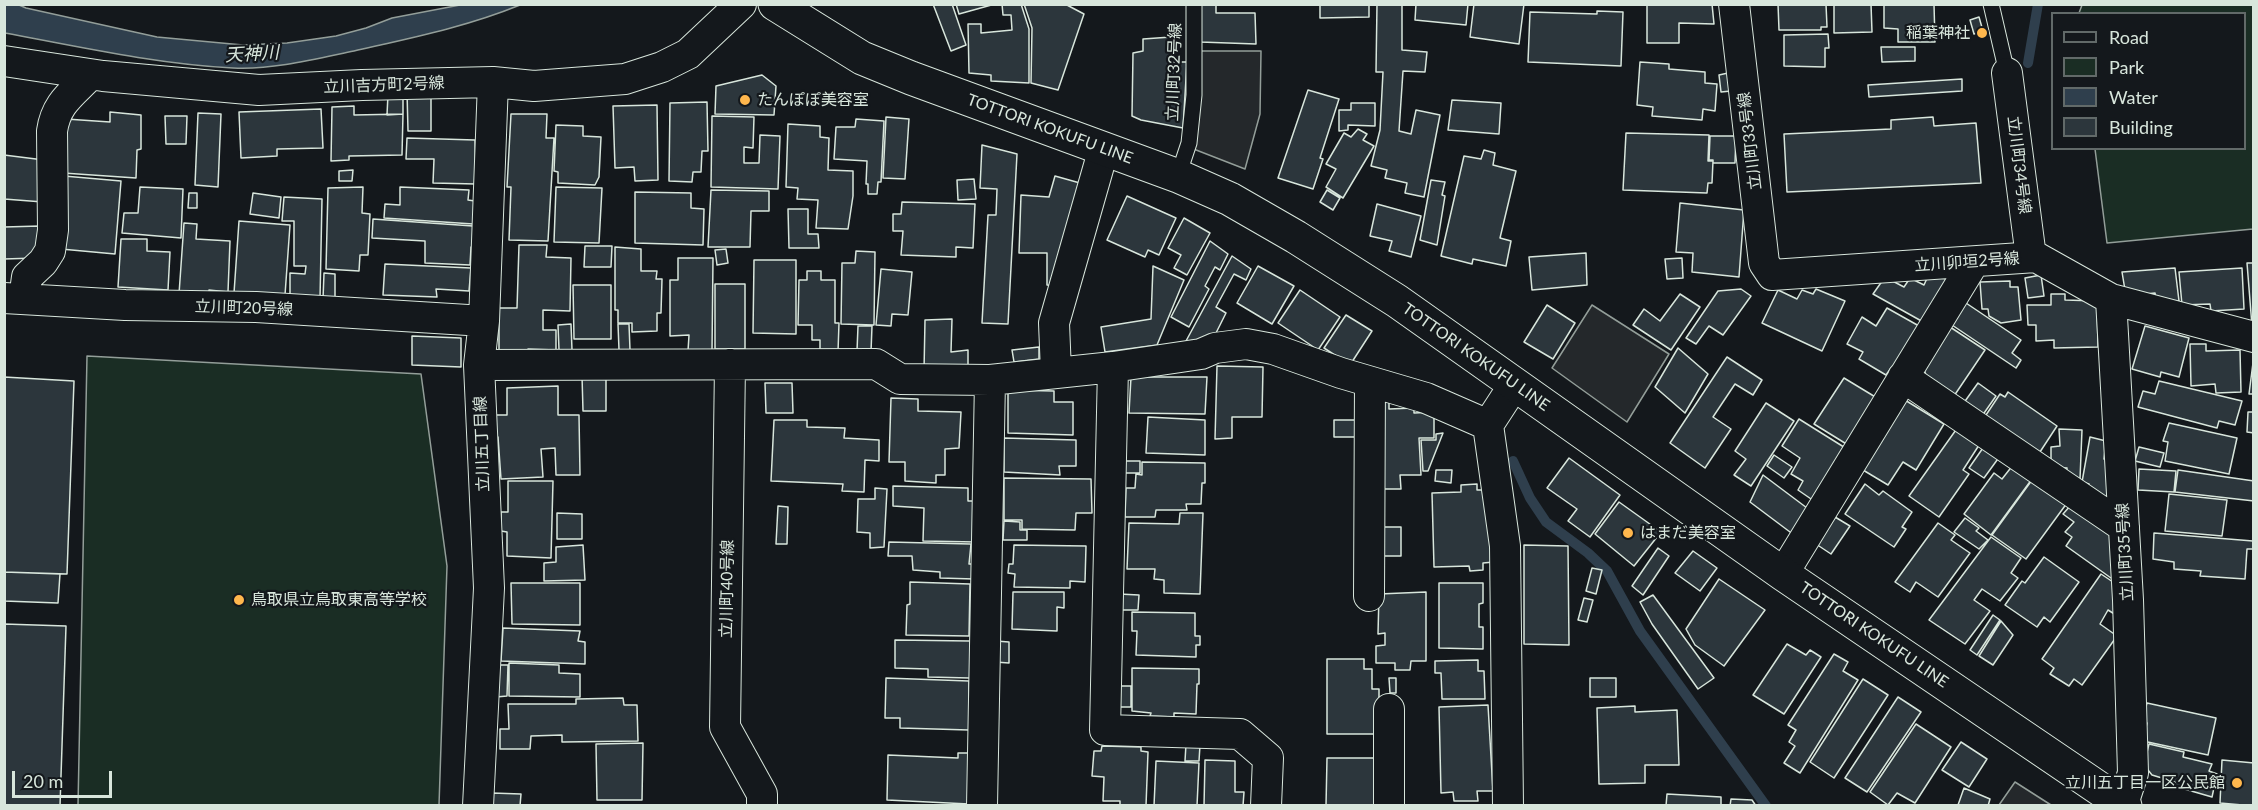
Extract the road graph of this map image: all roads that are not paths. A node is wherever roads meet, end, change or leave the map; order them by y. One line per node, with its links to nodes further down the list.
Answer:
1 (741, 4): 9 (street, 立川吉方町2号線)
2 (775, 4): 10 (main road, TOTTORI KOKUFU LINE)
3 (1194, 4): 11 (lane, 立川町32号線)
4 (1734, 4): 14 (street, 立川町33号線)
5 (1991, 4): 7 (lane)
6 (4, 61): 8 (street, 立川吉方町2号線)
7 (2007, 73): 12 (street, 立川町34号線)
8 (90, 75): 9 (street, 立川吉方町2号線); 15 (street)
9 (493, 82): 17 (street, 立川五丁目線)
10 (1104, 147): 11 (main road, TOTTORI KOKUFU LINE); 22 (street)
11 (1178, 176): 26 (main road, TOTTORI KOKUFU LINE)
12 (2031, 257): 13 (street, 立川卯垣2号線); 16 (street, 立川卯垣2号線)
13 (1974, 262): 14 (street, 立川卯垣2号線); 23 (street)
14 (1773, 275)
15 (14, 299): 17 (street, 立川町20号線)
16 (2111, 299): 18 (street, 立川卯垣2号線); 28 (street, 立川町35号線)
17 (484, 321): 20 (street, 立川五丁目線)
18 (2253, 338)
19 (730, 364): 20 (street); 24 (street); 34 (street, 立川町40号線)
20 (479, 365): 33 (street, 立川五丁目線)
21 (1113, 367): 22 (street); 25 (street); 36 (street)
22 (1056, 372): 24 (street)
23 (1903, 377): 28 (street); 29 (street)
24 (990, 380): 35 (street)
25 (1370, 382): 27 (street); 30 (street)
26 (1514, 385): 27 (street); 29 (main road, TOTTORI KOKUFU LINE)
27 (1488, 425): 38 (street)
28 (2124, 526): 32 (street, 立川町35号線)
29 (1784, 574): 32 (main road, TOTTORI KOKUFU LINE)
30 (1369, 596)
31 (1389, 709): 37 (street)
32 (2124, 805)
33 (478, 806)
34 (762, 806)
35 (982, 806)
36 (1266, 806)
37 (1389, 806)
38 (1508, 806)

